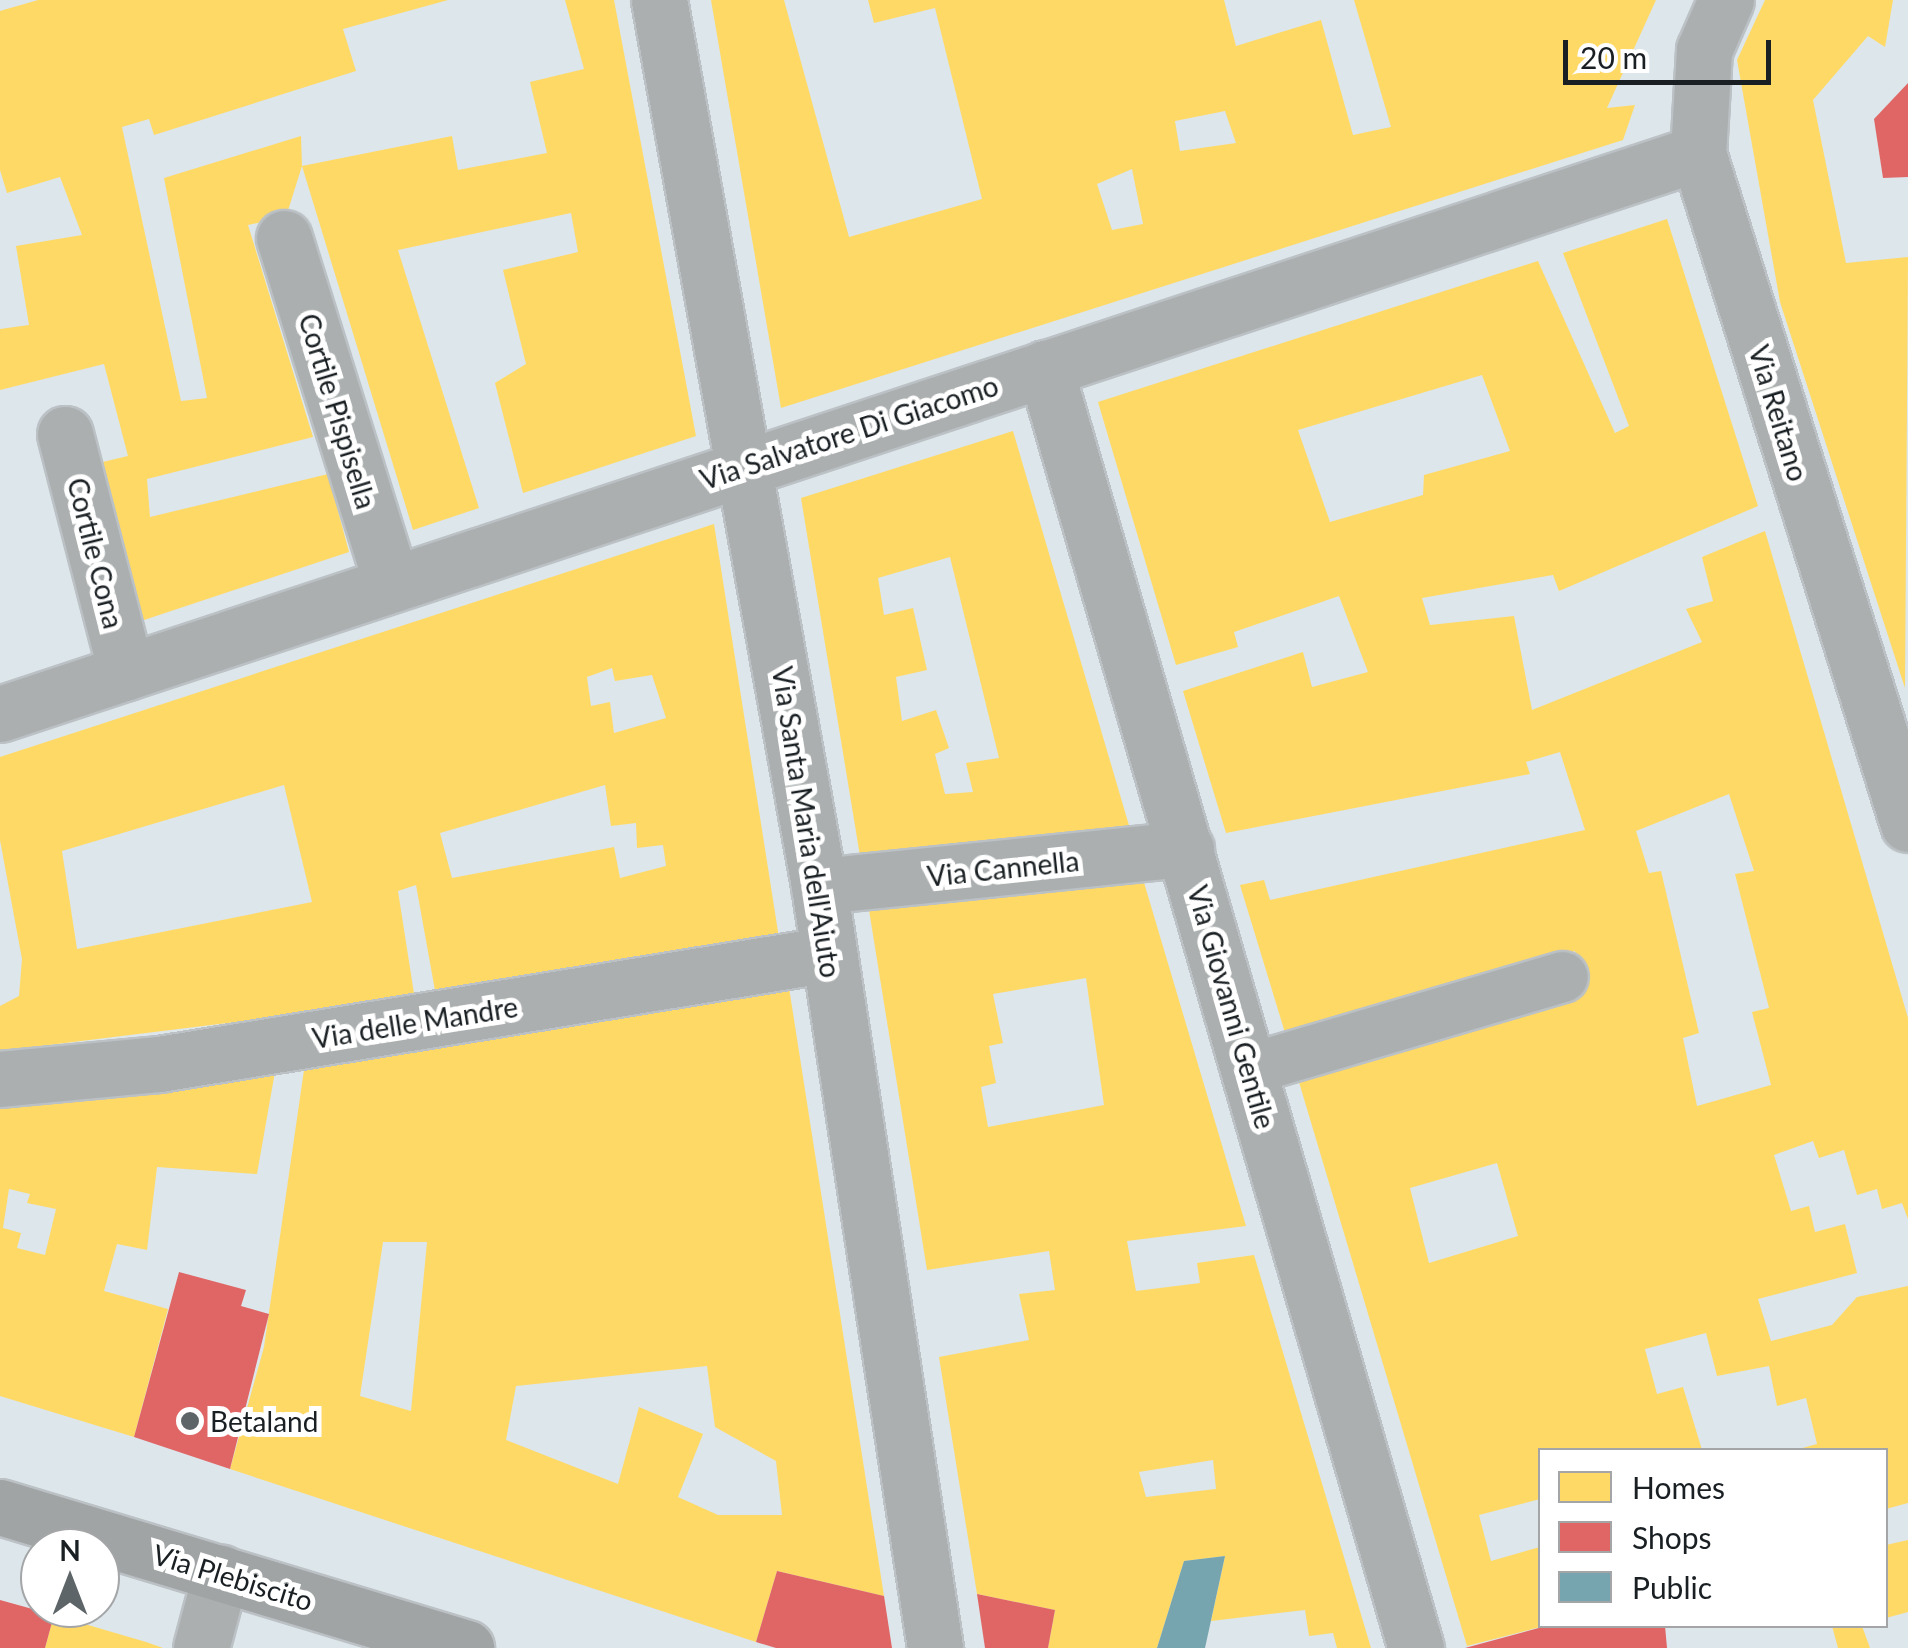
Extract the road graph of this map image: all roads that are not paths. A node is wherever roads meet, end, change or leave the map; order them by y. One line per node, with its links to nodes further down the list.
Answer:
1 (659, 0): 7 (street, Via Santa Maria dell'Aiuto)
2 (1726, 0): 3 (street, Via Reitano)
3 (1698, 153): 5 (street, Via Salvatore Di Giacomo); 11 (street, Via Reitano)
4 (284, 238): 8 (street, Cortile Pispisella)
5 (1045, 368): 7 (street, Via Salvatore Di Giacomo); 12 (street, Via Giovanni Gentile)
6 (65, 434): 9 (street, Cortile Cona)
7 (747, 466): 8 (street, Via Salvatore Di Giacomo); 13 (street, Via Santa Maria dell'Aiuto)
8 (392, 584): 9 (street, Via Salvatore Di Giacomo)
9 (126, 672): 10 (street, Via Salvatore Di Giacomo)
10 (0, 714)
11 (1908, 824)
12 (1186, 849): 13 (street, Via Cannella); 16 (street, Via Giovanni Gentile)
13 (818, 886): 14 (street, Via Santa Maria dell'Aiuto)
14 (829, 954): 17 (street, Via delle Mandre); 22 (street, Via Santa Maria dell'Aiuto)
15 (1563, 977): 16 (street)
16 (1250, 1068): 23 (street, Via Giovanni Gentile)
17 (0, 1079)
18 (0, 1507): 19 (main road, Via Plebiscito)
19 (221, 1573): 20 (street); 21 (main road, Via Plebiscito)
20 (201, 1648)
21 (466, 1648)
22 (936, 1648)
23 (1416, 1648)

